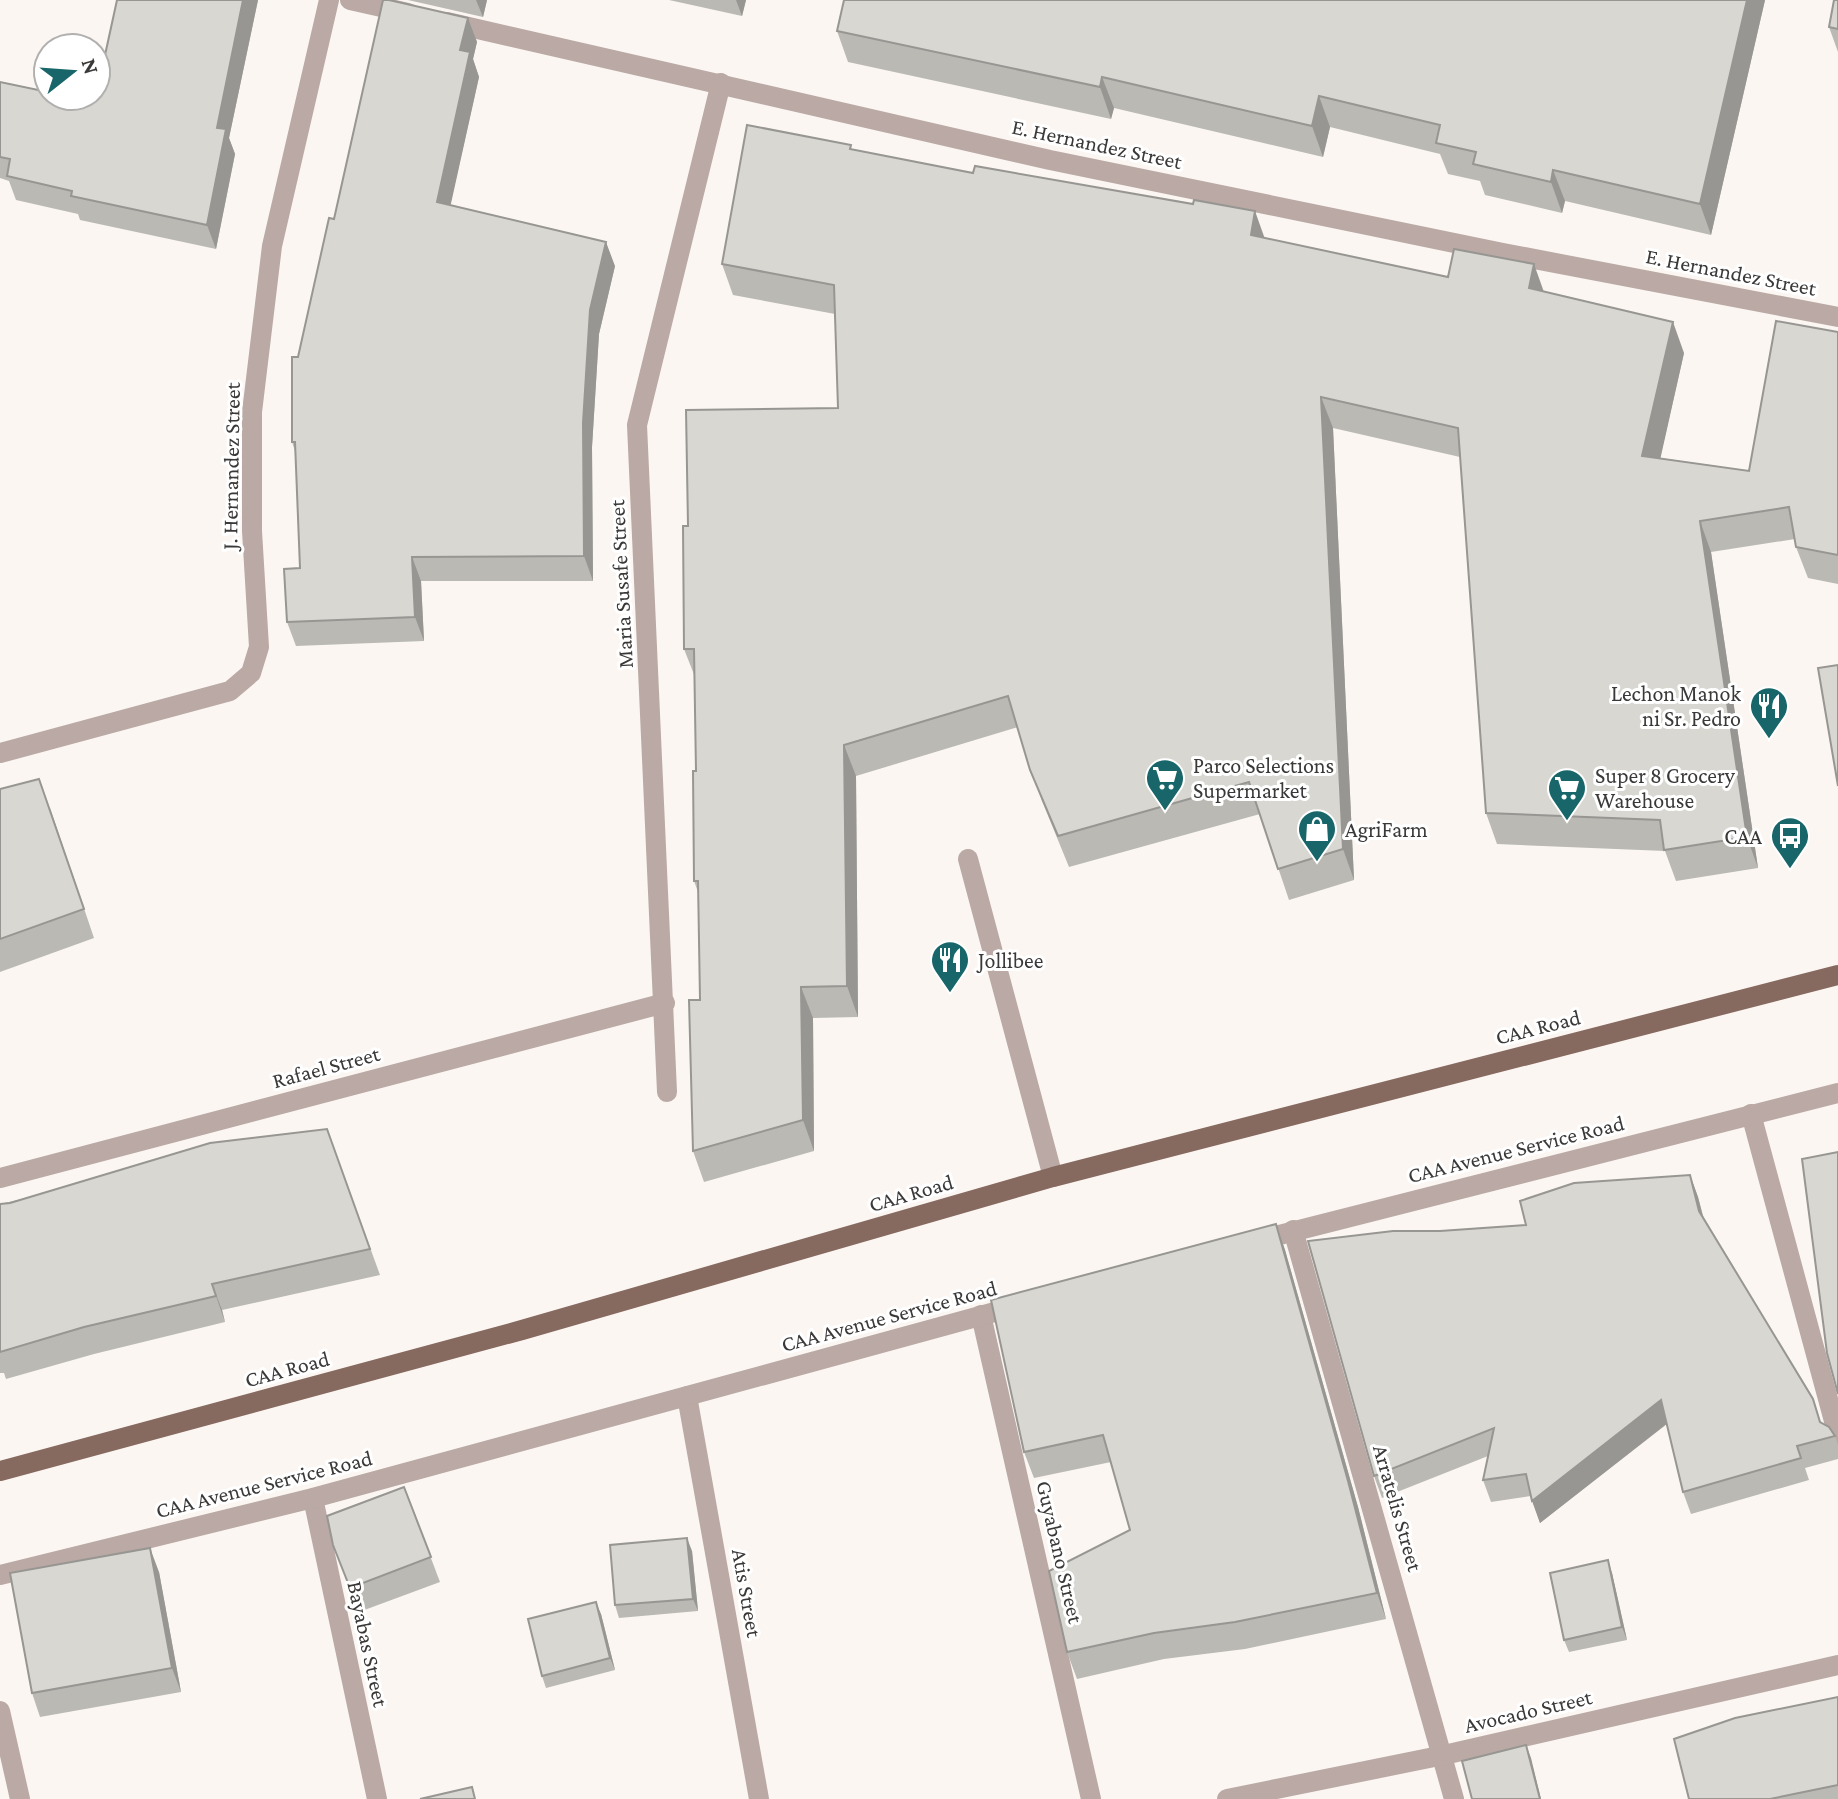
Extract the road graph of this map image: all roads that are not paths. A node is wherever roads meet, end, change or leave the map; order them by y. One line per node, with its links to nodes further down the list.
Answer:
1 (329, 0): 5 (street, J. Hernandez Street)
2 (350, 0): 3 (street, E. Hernandez Street)
3 (721, 83): 4 (street, E. Hernandez Street); 8 (street, Maria Susafe Street)
4 (1838, 317)
5 (0, 753)
6 (968, 859): 12 (street)
7 (1838, 975): 12 (main road, CAA Road)
8 (665, 1003): 9 (street, Maria Susafe Street); 13 (street, Rafael Street)
9 (667, 1092)
10 (1838, 1093): 11 (street, CAA Avenue Service Road)
11 (1751, 1114): 14 (street, CAA Avenue Service Road); 19 (street)
12 (1053, 1177): 20 (main road, CAA Road)
13 (0, 1178)
14 (1293, 1230): 15 (street, CAA Avenue Service Road); 25 (street, Arratelis Street)
15 (1241, 1246)
16 (1042, 1299): 17 (street, CAA Avenue Service Road)
17 (981, 1315): 18 (street, CAA Avenue Service Road); 29 (street, Guyabano Street)
18 (687, 1396): 21 (street, CAA Avenue Service Road); 28 (street, Atis Street)
19 (1838, 1436)
20 (0, 1471)
21 (313, 1498): 22 (street, CAA Avenue Service Road); 27 (street, Bayabas Street)
22 (0, 1575)
23 (1838, 1665): 25 (street, Avocado Street)
24 (0, 1711): 26 (street)
25 (1444, 1755): 30 (street, Avocado Street); 31 (street, Arratelis Street)
26 (20, 1799)
27 (377, 1799)
28 (759, 1799)
29 (1091, 1799)
30 (1227, 1799)
31 (1454, 1799)

